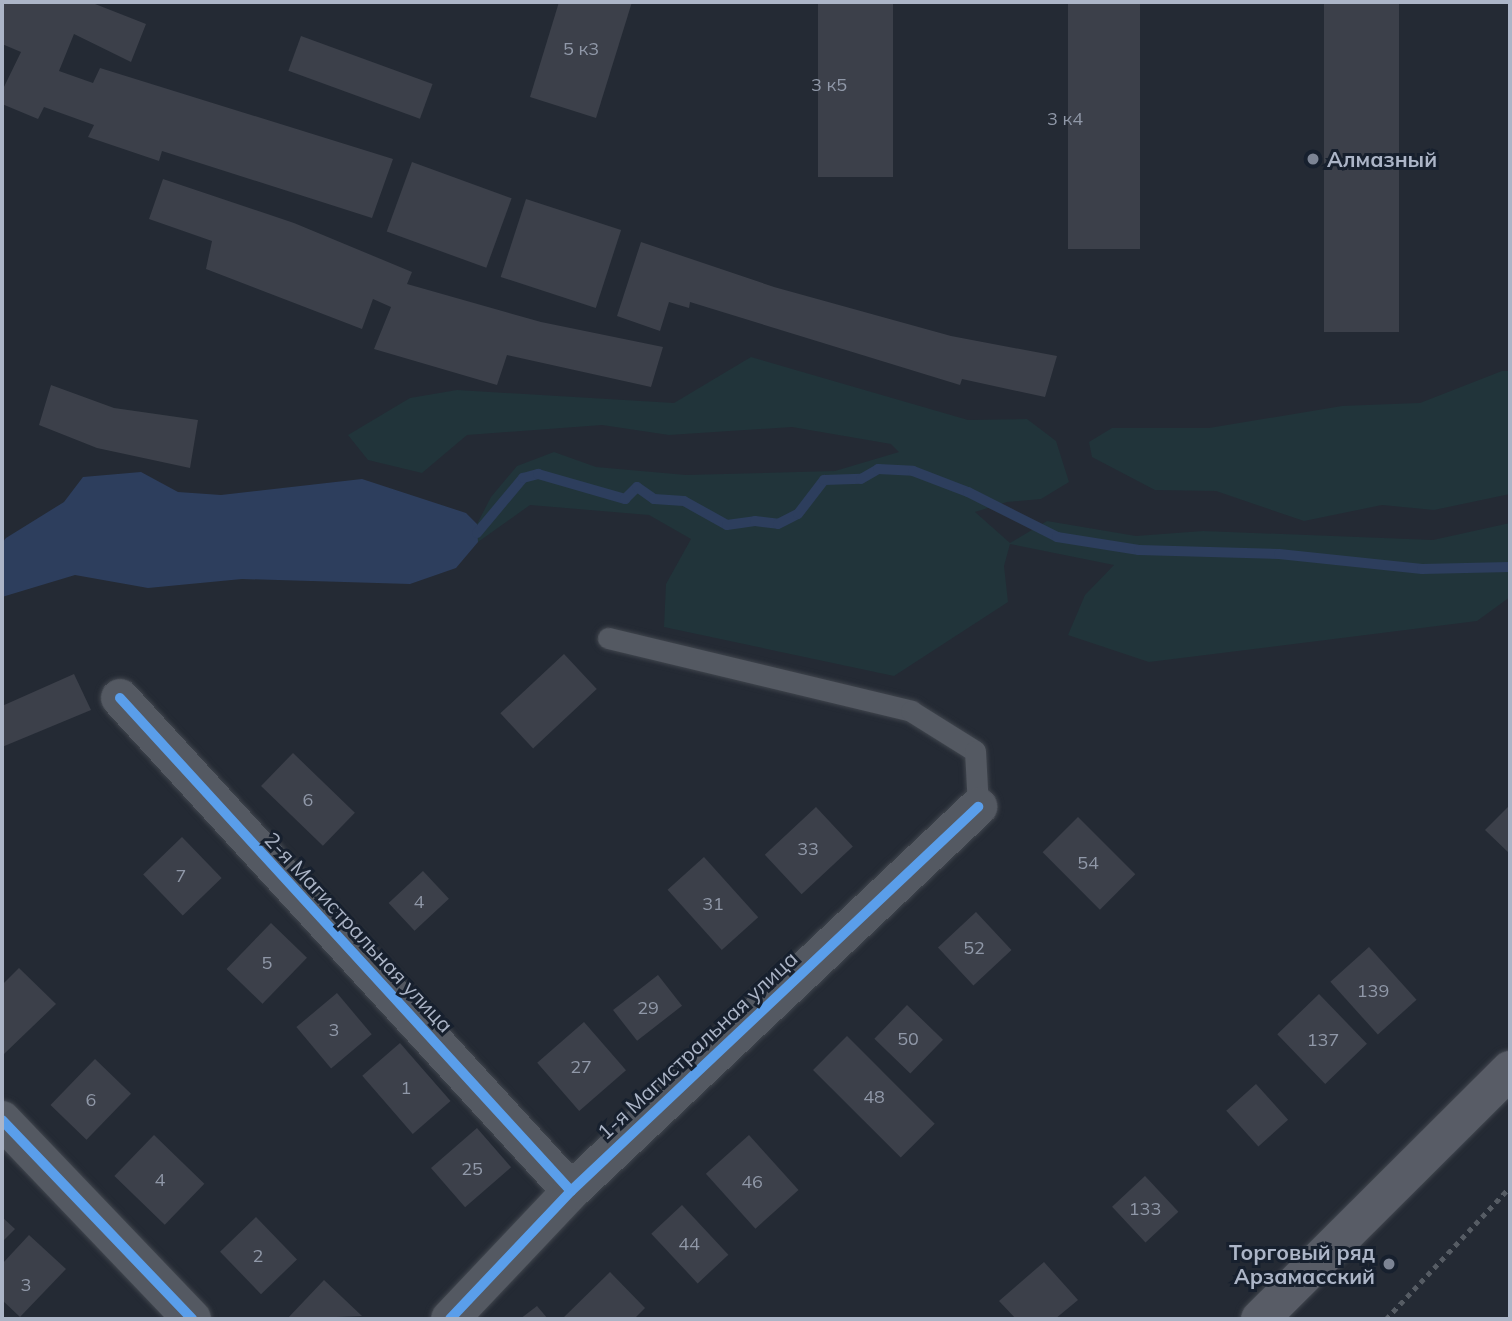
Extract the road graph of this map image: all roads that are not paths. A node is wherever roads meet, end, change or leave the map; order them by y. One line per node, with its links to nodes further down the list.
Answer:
1 (608, 638): 3 (lane)
2 (120, 698): 6 (street, 2-я Магистральная улица)
3 (978, 807): 6 (street, 1-я Магистральная улица)
4 (1510, 1070): 9 (main road)
5 (2, 1120): 7 (street)
6 (571, 1191): 8 (street, 1-я Магистральная улица)
7 (192, 1319)
8 (450, 1319)
9 (1260, 1319)

